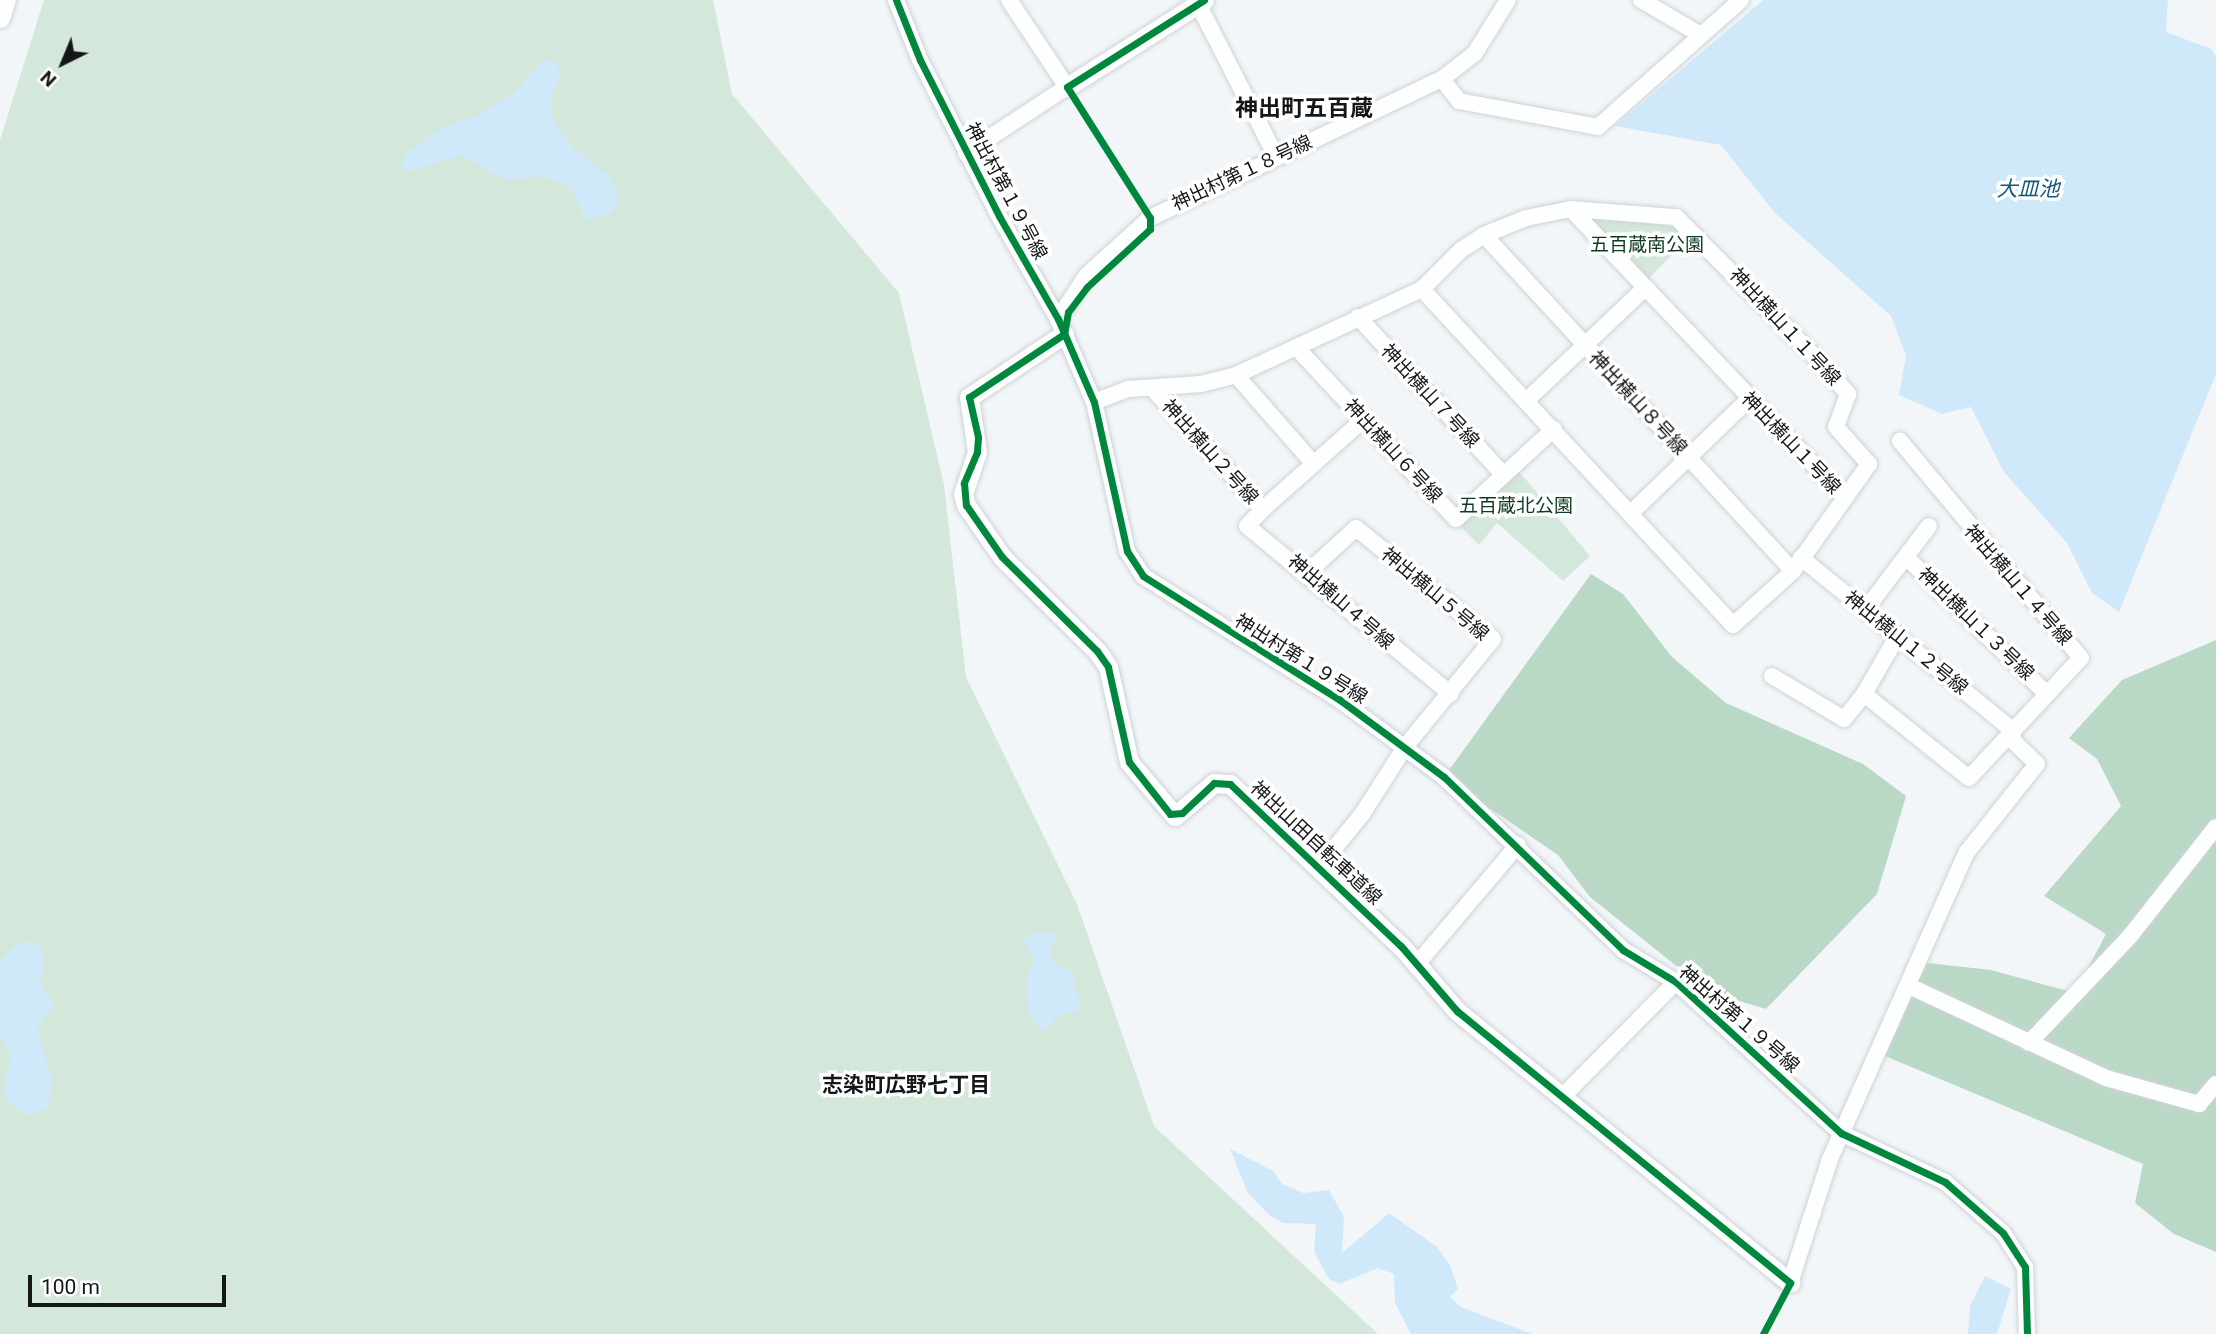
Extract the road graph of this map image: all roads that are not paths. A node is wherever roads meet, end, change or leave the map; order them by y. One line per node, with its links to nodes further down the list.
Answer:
1 (6, 0): 8 (main road)
2 (896, 0): 12 (street, 神出村第１９号線)
3 (1009, 0): 11 (street)
4 (1508, 0): 10 (street, 神出村第１８号線)
5 (1642, 0): 9 (street)
6 (1741, 0): 9 (street)
7 (1199, 1): 11 (main road); 13 (street)
8 (0, 18)
9 (1701, 35): 10 (street)
10 (1442, 79): 13 (street, 神出村第１８号線)
11 (1067, 87): 12 (street)
12 (967, 153): 19 (street, 神出村第１９号線)
13 (1276, 156): 19 (street, 神出村第１８号線)
14 (1571, 209): 15 (street); 17 (street, 神出横山１号線); 33 (street, 神出横山１１号線)
15 (1484, 235): 16 (street); 20 (street, 神出横山８号線)
16 (1422, 289): 18 (street); 24 (street, 神出横山１号線)
17 (1644, 289): 20 (street); 25 (street, 神出横山１号線)
18 (1358, 317): 21 (street); 32 (street, 神出横山７号線)
19 (1061, 327): 26 (street, 神出村第１９号線); 50 (main road, 神出山田自転車道線)
20 (1584, 344): 24 (street); 30 (street, 神出横山８号線)
21 (1296, 347): 22 (street); 27 (street, 神出横山６号線)
22 (1236, 375): 23 (street); 31 (street)
23 (1152, 388): 26 (street); 34 (street, 神出横山２号線)
24 (1527, 400): 28 (street, 神出横山１号線)
25 (1749, 400): 30 (street); 33 (street, 神出横山１号線)
26 (1094, 402): 47 (street, 神出村第１９号線)
27 (1363, 419): 31 (street, 神出横山２号線); 32 (street, 神出横山６号線)
28 (1554, 429): 32 (street, 神出横山６号線); 35 (street, 神出横山１号線)
29 (1900, 441): 43 (street, 神出横山１４号線)
30 (1689, 458): 35 (street); 38 (street, 神出横山８号線)
31 (1314, 464): 34 (street, 神出横山２号線)
32 (1503, 474)
33 (1845, 498): 38 (street, 神出横山１号線)
34 (1263, 509): 39 (street, 神出横山４号線)
35 (1631, 513): 38 (street, 神出横山１号線)
36 (1929, 526): 37 (street)
37 (1906, 556): 40 (street); 43 (street, 神出横山１３号線)
38 (1797, 565): 40 (street, 神出横山１２号線)
39 (1308, 572): 44 (street, 神出横山４号線); 44 (street, 神出横山５号線)
40 (1866, 609): 41 (street, 神出横山１２号線)
41 (1898, 635): 45 (street); 46 (street, 神出横山１２号線)
42 (1772, 676): 45 (street)
43 (2045, 692): 46 (street, 神出横山１４号線)
44 (1451, 694): 47 (street, 神出横山５号線)
45 (1864, 694): 46 (street, 神出横山１４号線)
46 (2011, 729): 53 (street, 神出横山１２号線)
47 (1405, 747): 49 (street, 神出村第１９号線); 50 (street, 神出横山５号線)
48 (2216, 827): 54 (street)
49 (1518, 845): 51 (street); 52 (street, 神出村第１９号線)
50 (1320, 866): 51 (main road, 神出山田自転車道線)
51 (1417, 964): 56 (main road, 神出山田自転車道線)
52 (1676, 982): 56 (street); 57 (street, 神出村第１９号線)
53 (1909, 986): 54 (street); 57 (street)
54 (2029, 1043): 55 (street)
55 (2216, 1084)
56 (1563, 1096): 58 (main road, 神出山田自転車道線)
57 (1841, 1133): 58 (street); 59 (street, 神出村第１９号線)
58 (1790, 1283)
59 (2027, 1334)

